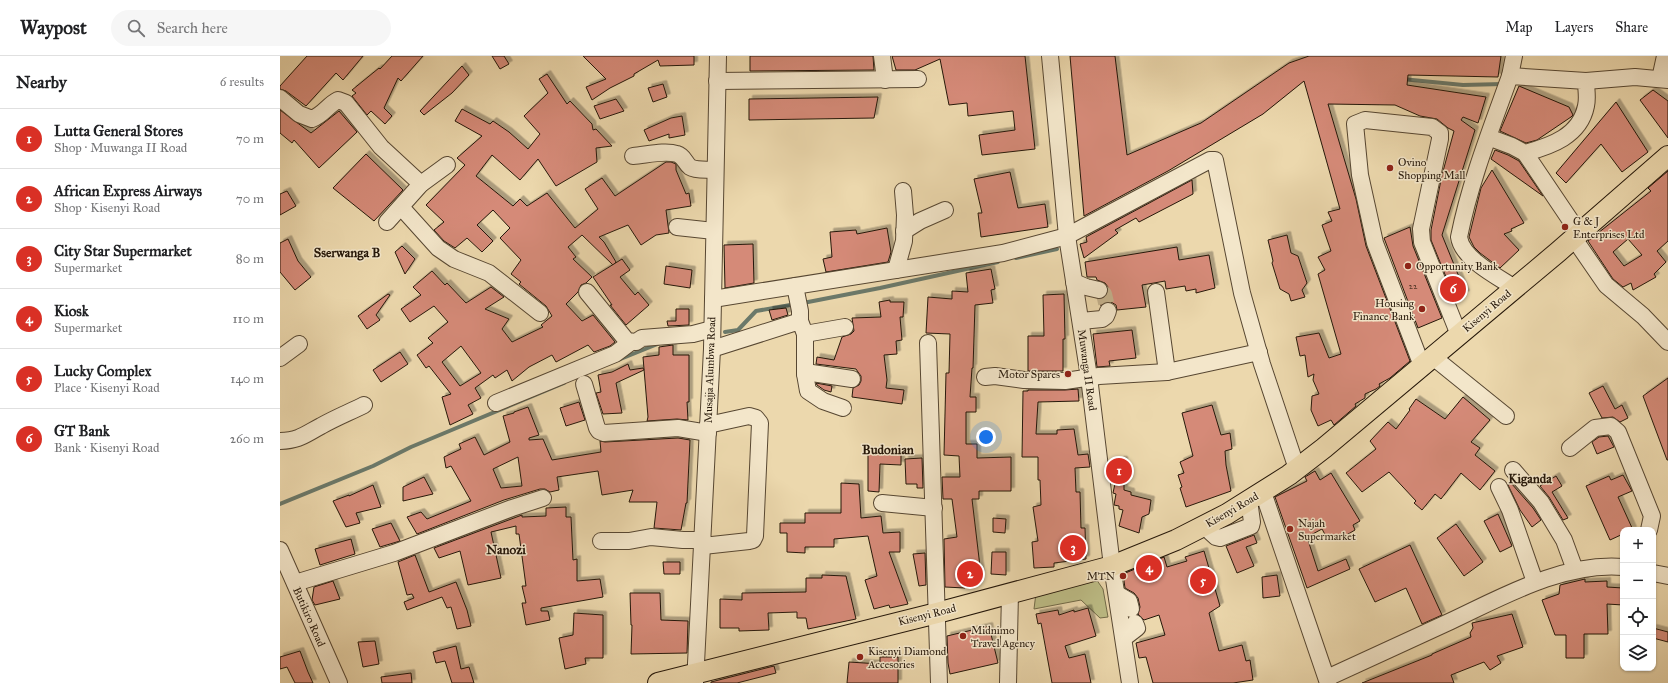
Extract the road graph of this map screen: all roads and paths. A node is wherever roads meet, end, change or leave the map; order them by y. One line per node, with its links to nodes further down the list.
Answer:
1 (718, 56): 10 (street, Musajja Alumbwa Road)
2 (882, 56): 9 (street)
3 (1050, 56): 28 (street, Muwanga II Road)
4 (1514, 56): 6 (street)
5 (1665, 56): 8 (street)
6 (1510, 76): 11 (street); 13 (street)
7 (918, 79): 9 (street)
8 (1664, 79): 11 (street)
9 (886, 80): 10 (street)
10 (717, 81): 18 (street, Musajja Alumbwa Road)
11 (1586, 81): 14 (street)
12 (280, 98): 19 (street)
13 (1488, 137): 14 (street); 31 (street)
14 (1526, 153): 27 (street)
15 (633, 156): 18 (street)
16 (1668, 156): 27 (main road, Kisenyi Road)
17 (447, 165): 19 (street)
18 (715, 170): 25 (street, Musajja Alumbwa Road)
19 (421, 184): 21 (street)
20 (903, 191): 26 (street)
21 (401, 206): 23 (street); 38 (street)
22 (945, 210): 26 (street)
23 (387, 222)
24 (677, 227): 25 (street)
25 (714, 231): 36 (street, Musajja Alumbwa Road)
26 (904, 231): 29 (street)
27 (1576, 235): 31 (main road, Kisenyi Road); 45 (street)
28 (1067, 236): 29 (street); 30 (street, Muwanga II Road); 49 (street)
29 (896, 270): 32 (street)
30 (1074, 282): 33 (street); 40 (street, Muwanga II Road)
31 (1515, 288): 43 (main road, Kisenyi Road)
32 (796, 290): 36 (street); 39 (street)
33 (1098, 290)
34 (587, 292): 44 (street)
35 (1156, 292): 52 (street)
36 (713, 300): 42 (street, Musajja Alumbwa Road)
37 (1108, 312): 40 (street)
38 (540, 313)
39 (802, 322): 41 (street); 48 (street); 53 (street)
40 (1081, 322): 55 (street, Muwanga II Road)
41 (845, 327)
42 (712, 329): 44 (street); 48 (street, Musajja Alumbwa Road)
43 (1459, 335): 51 (main road, Kisenyi Road); 51 (street)
44 (631, 342): 58 (street)
45 (1668, 342)
46 (928, 343): 71 (street)
47 (299, 344): 50 (street)
48 (712, 350): 62 (street, Musajja Alumbwa Road)
49 (1259, 352): 52 (street); 65 (street)
50 (280, 358)
51 (1428, 361): 61 (street); 65 (main road, Kisenyi Road)
52 (1167, 372): 55 (street)
53 (805, 374): 56 (street); 60 (street)
54 (985, 377): 55 (street)
55 (1089, 377): 76 (street, Muwanga II Road)
56 (852, 379)
57 (584, 384): 62 (street)
58 (496, 403)
59 (364, 406): 63 (street)
60 (843, 408)
61 (1506, 416)
62 (708, 429): 74 (street, Musajja Alumbwa Road); 74 (street)
63 (280, 440)
64 (1570, 448): 72 (street)
65 (1297, 469): 68 (main road, Kisenyi Road)
66 (1513, 470): 78 (street)
67 (1499, 487): 81 (street)
68 (1256, 496): 76 (main road, Kisenyi Road); 88 (street)
69 (543, 498): 82 (street)
70 (882, 503): 71 (street)
71 (934, 508): 85 (street)
72 (1649, 527)
73 (601, 541): 74 (street)
74 (703, 543): 87 (street, Musajja Alumbwa Road)
75 (280, 550): 82 (street, Butikiro Road)
76 (1112, 566): 83 (main road, Kisenyi Road); 84 (street, Muwanga II Road)
77 (1620, 567): 78 (street)
78 (1575, 570): 81 (street)
79 (1656, 574): 80 (street)
80 (1668, 576)
81 (1535, 582): 88 (street)
82 (294, 583): 89 (street, Butikiro Road)
83 (1010, 593): 85 (main road, Kisenyi Road); 92 (street)
84 (1117, 594): 86 (street, Muwanga II Road); 86 (street)
85 (937, 621): 87 (main road, Kisenyi Road); 91 (street)
86 (1124, 638): 93 (street, Muwanga II Road)
87 (696, 678): 90 (main road)
88 (1328, 681)
89 (339, 683)
90 (658, 683)
91 (939, 683)
92 (1008, 683)
93 (1130, 683)

